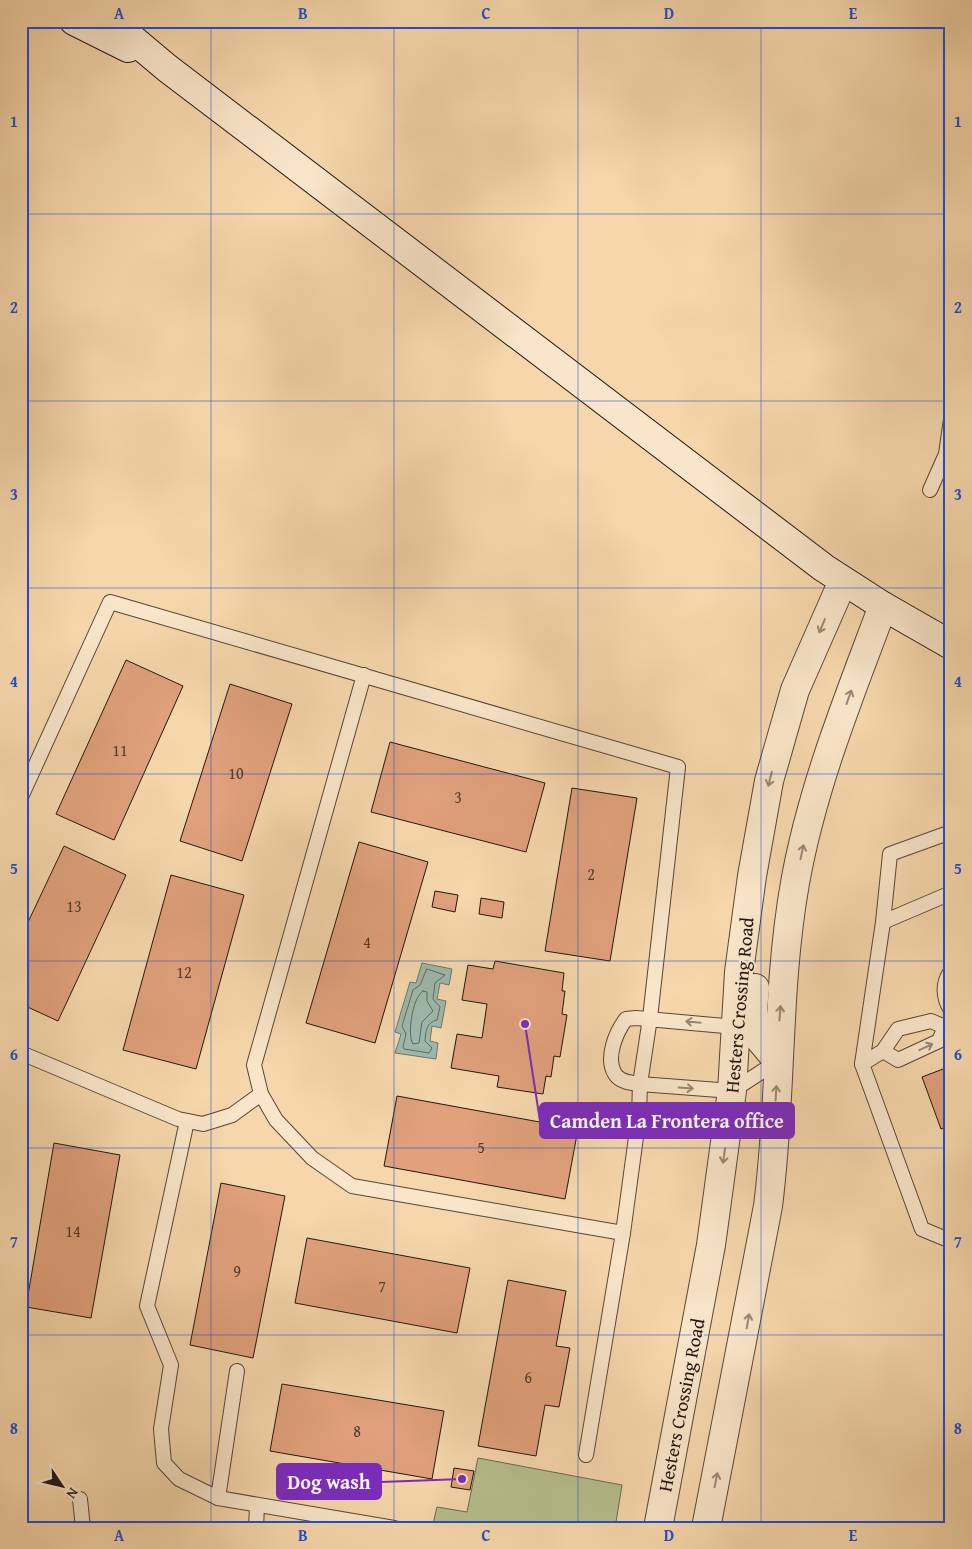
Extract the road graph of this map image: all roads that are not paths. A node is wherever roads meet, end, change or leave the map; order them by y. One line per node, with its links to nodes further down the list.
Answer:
1 (74, 21): 3 (street)
2 (110, 21): 3 (street)
3 (167, 68): 6 (street)
4 (951, 419): 5 (lane)
5 (930, 490)
6 (843, 582): 7 (street); 12 (street, Hesters Crossing Road, one-way to 12)
7 (883, 606): 8 (street); 22 (street, one-way to 7)
8 (951, 645)
9 (364, 675): 10 (lane); 17 (lane); 26 (lane)
10 (21, 797)
11 (951, 832): 14 (lane)
12 (752, 876): 19 (street, Hesters Crossing Road); 22 (street)
13 (951, 893): 14 (lane)
14 (883, 922): 23 (lane)
15 (951, 971): 16 (lane)
16 (951, 1010)
17 (650, 1018): 19 (lane, one-way to 17); 24 (lane); 24 (lane)
18 (948, 1024): 20 (lane); 20 (lane, one-way to 18)
19 (736, 1027): 22 (lane); 25 (street, Hesters Crossing Road)
20 (883, 1051): 23 (lane)
21 (21, 1053): 27 (lane)
22 (778, 1062): 25 (lane); 39 (street, one-way to 22)
23 (862, 1064): 29 (lane)
24 (640, 1084): 25 (lane, one-way to 25); 28 (lane)
25 (732, 1091): 38 (street, Hesters Crossing Road, one-way to 38)
26 (261, 1094): 27 (lane); 28 (lane)
27 (187, 1121): 32 (lane)
28 (623, 1233): 31 (lane)
29 (951, 1241)
30 (237, 1371): 32 (lane)
31 (586, 1456)
32 (218, 1498): 34 (lane)
33 (80, 1499): 35 (lane)
34 (257, 1506): 36 (lane); 37 (lane)
35 (83, 1528)
36 (256, 1528)
37 (394, 1528)
38 (658, 1528)
39 (706, 1528)

